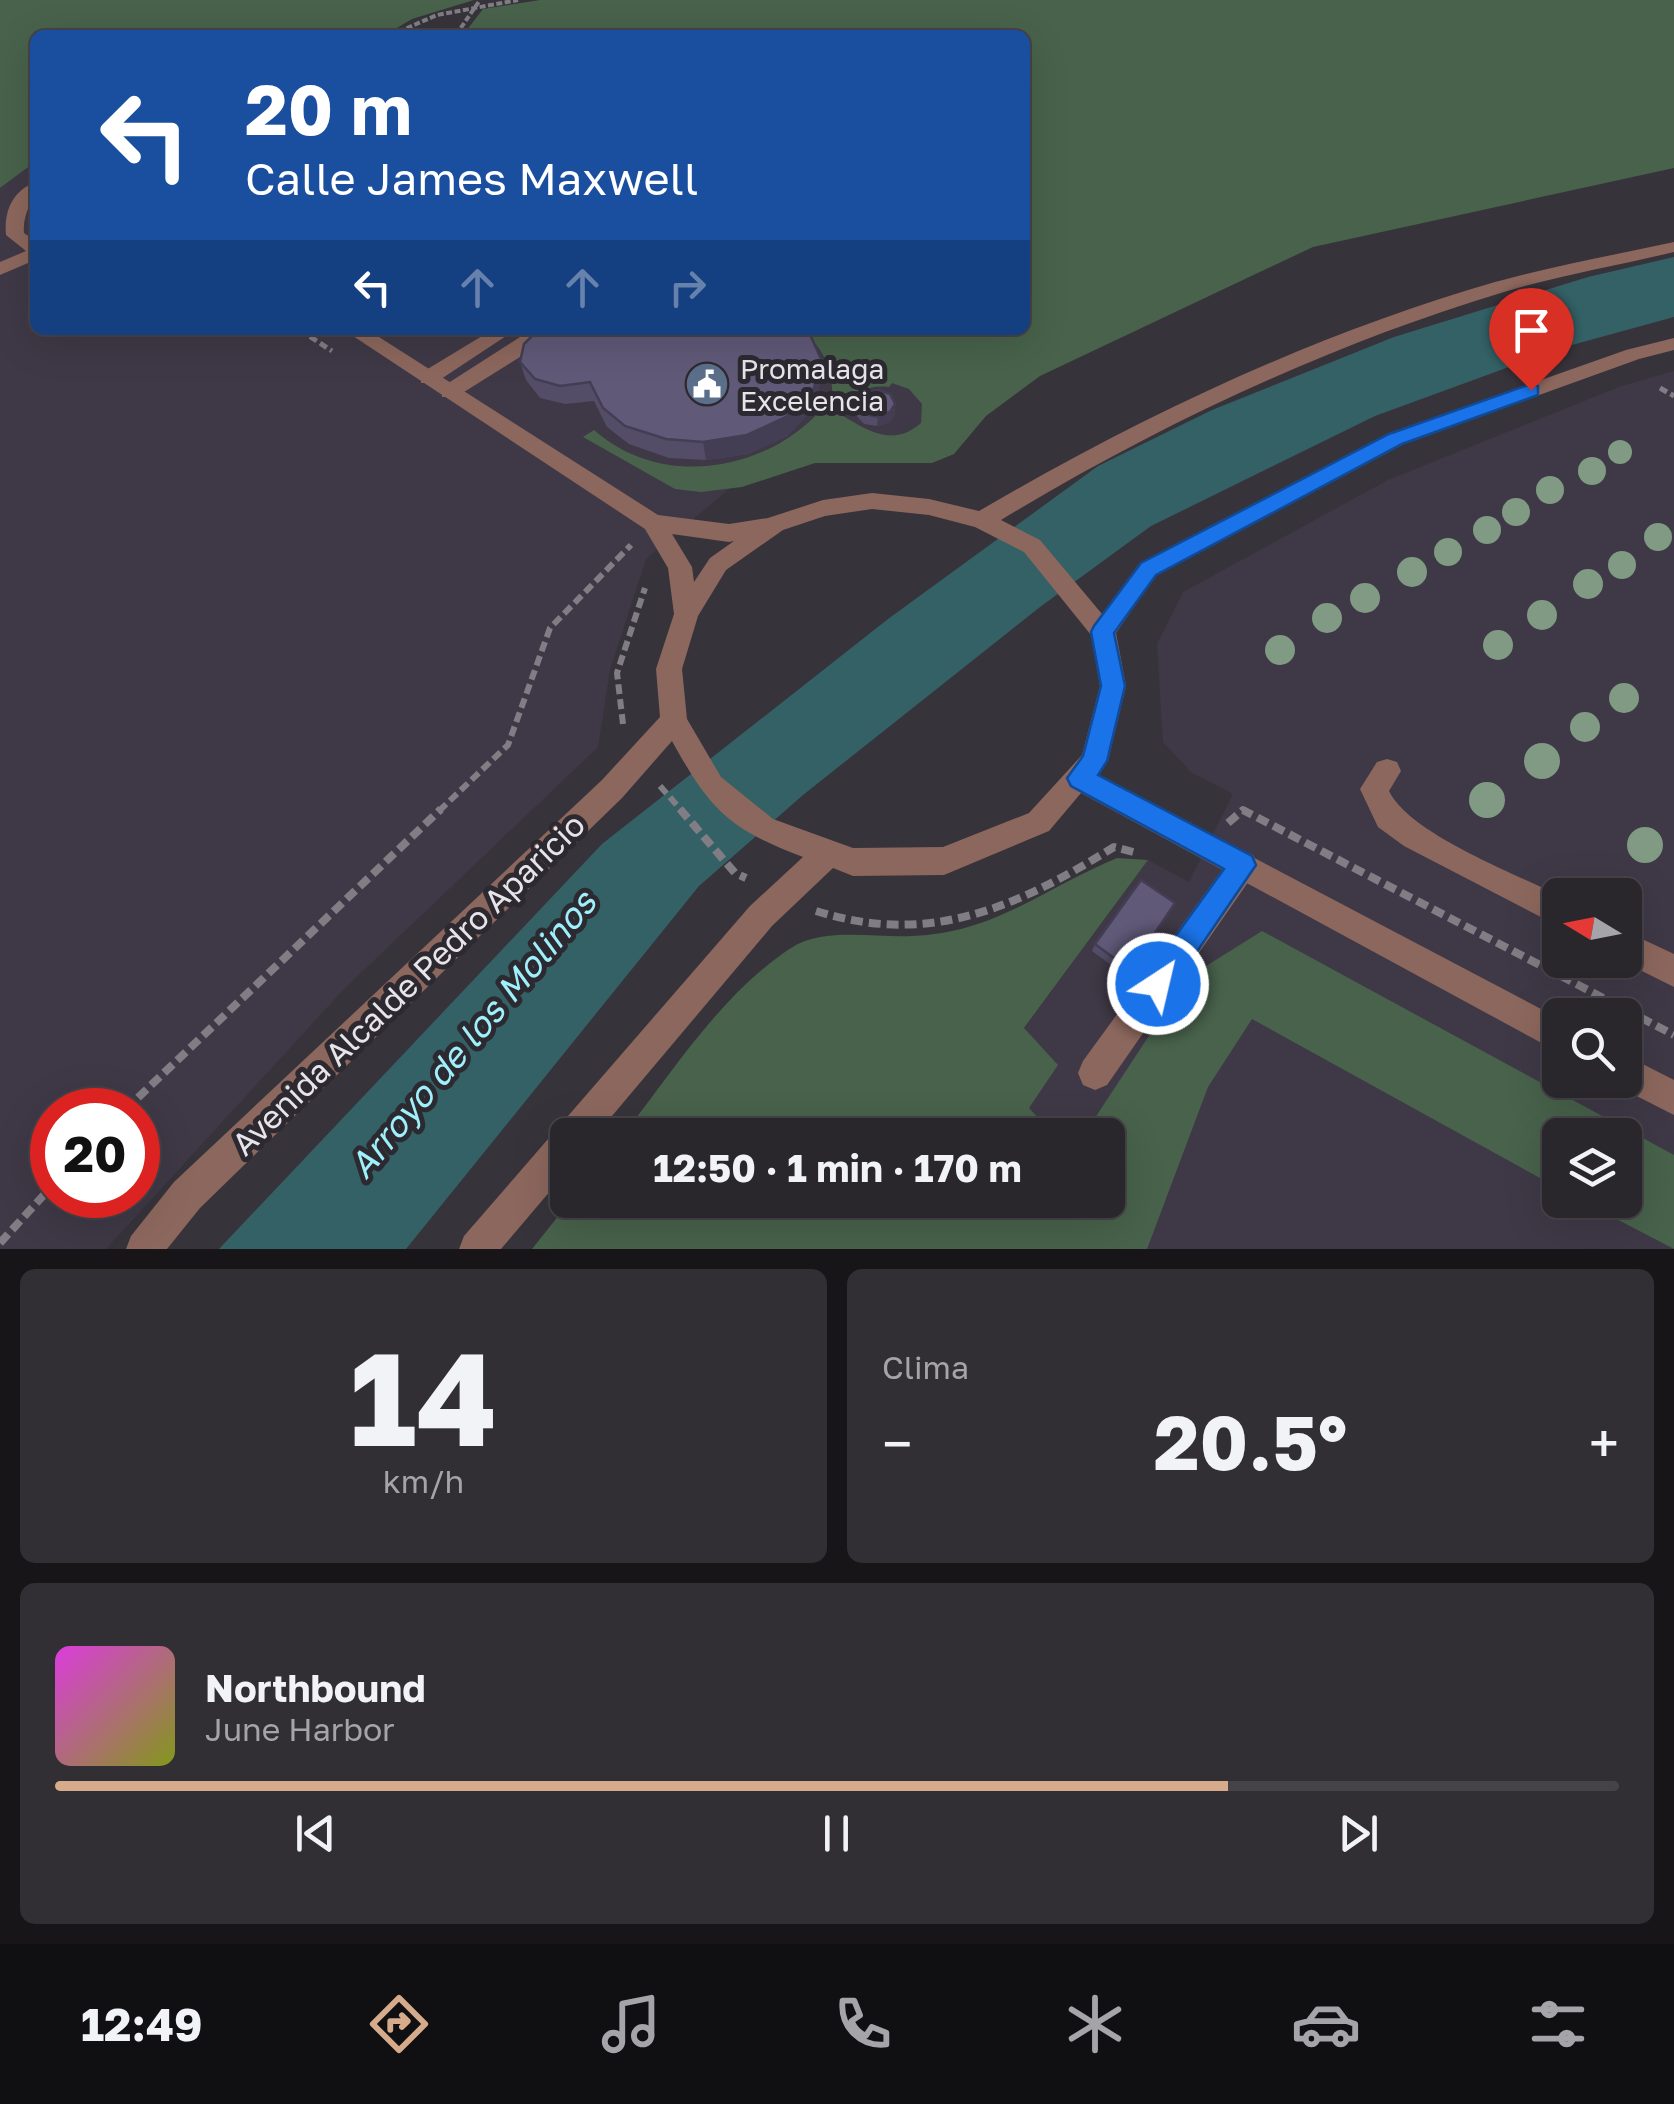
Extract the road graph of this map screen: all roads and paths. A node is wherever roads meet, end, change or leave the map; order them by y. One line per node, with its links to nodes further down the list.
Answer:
1 (480, 0): 3 (path)
2 (518, 0): 3 (path)
3 (479, 7): 4 (path); 5 (path)
4 (399, 30)
5 (460, 30)
6 (30, 191): 7 (street)
7 (8, 238)
8 (1674, 247): 21 (street)
9 (30, 254): 10 (street)
10 (0, 269)
11 (308, 335): 16 (path)
12 (362, 335): 17 (street)
13 (497, 335): 17 (street)
14 (536, 335): 19 (street)
15 (1674, 344): 29 (street)
16 (350, 362)
17 (428, 378): 19 (street)
18 (1660, 388): 20 (path)
19 (449, 392): 22 (street)
20 (1674, 396)
21 (982, 520): 23 (street); 29 (street)
22 (653, 523): 23 (street); 25 (path); 28 (street)
23 (775, 524): 28 (street)
24 (616, 533): 25 (path)
25 (633, 544): 26 (path); 46 (path)
26 (642, 549)
27 (652, 574): 31 (path)
28 (686, 614): 30 (street)
29 (1102, 632): 33 (street)
30 (674, 720): 31 (street, Avenida Alcalde Pedro Aparicio); 35 (street)
31 (638, 761): 38 (path); 52 (street, Avenida Alcalde Pedro Aparicio)
32 (1386, 771): 39 (street)
33 (1080, 778): 34 (street); 35 (street)
34 (1211, 849): 37 (street); 43 (path)
35 (829, 852): 38 (street)
36 (1150, 856): 38 (path)
37 (1242, 865): 42 (street); 44 (street)
38 (784, 896): 48 (street)
39 (1542, 903)
40 (1642, 955): 41 (street)
41 (1674, 971)
42 (1542, 1027)
43 (1674, 1036)
44 (1095, 1073)
45 (1642, 1081): 47 (street)
46 (149, 1088)
47 (1674, 1098)
48 (588, 1118)
49 (550, 1164): 53 (street)
50 (30, 1210): 51 (path)
51 (0, 1243)
52 (144, 1249)
53 (478, 1249)

